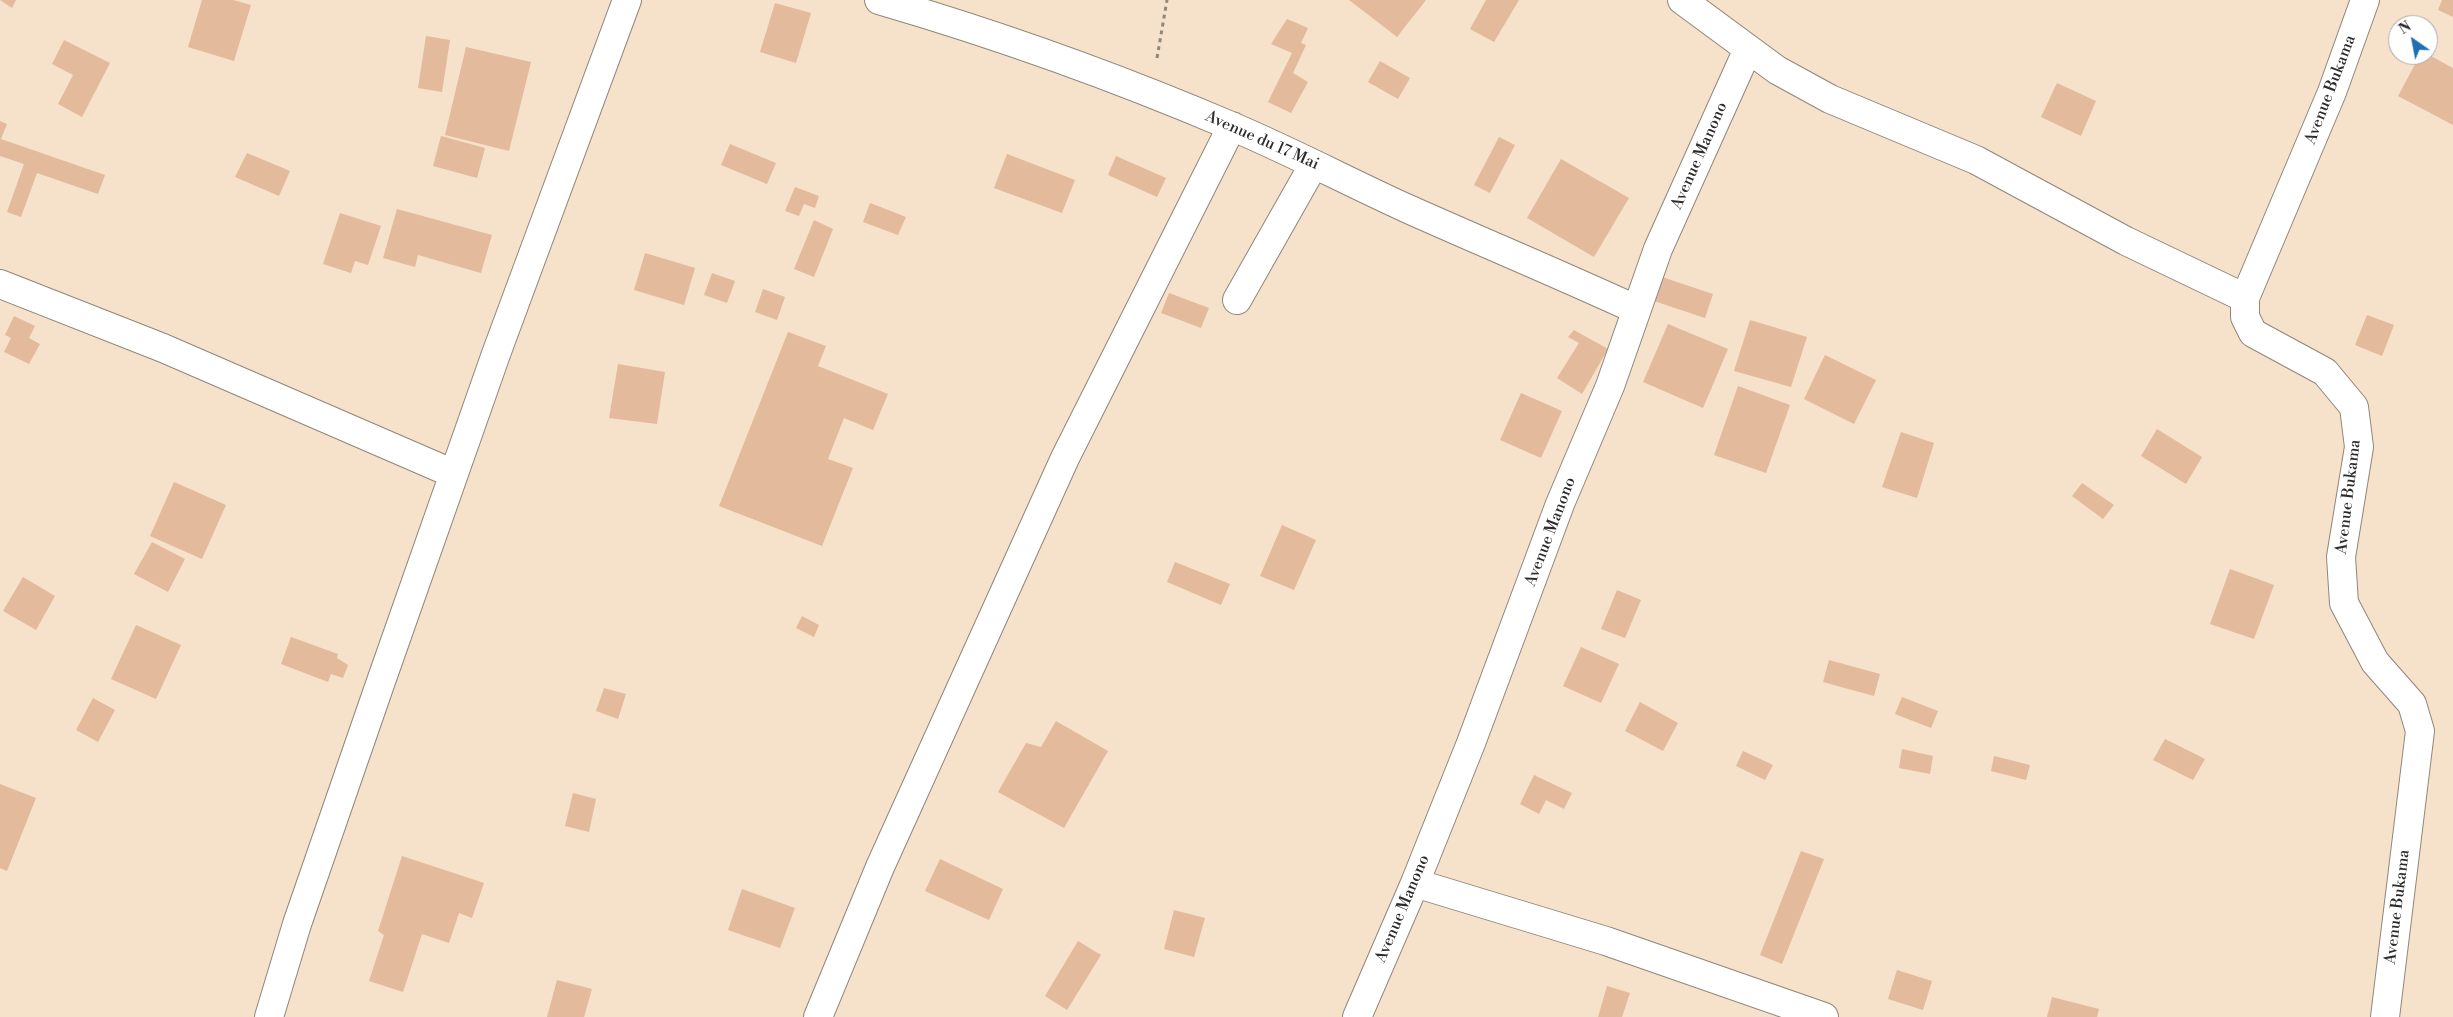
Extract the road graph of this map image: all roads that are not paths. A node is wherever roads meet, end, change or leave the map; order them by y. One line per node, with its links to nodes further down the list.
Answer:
1 (627, 0): 12 (street)
2 (879, 0): 6 (street, Avenue du 17 Mai)
3 (1682, 0): 5 (street)
4 (2365, 0): 9 (street, Avenue Bukama)
5 (1748, 49): 9 (street); 11 (street, Avenue Manono)
6 (1232, 126): 7 (street, Avenue du 17 Mai); 15 (street)
7 (1314, 164): 10 (street); 11 (street, Avenue du 17 Mai)
8 (0, 284): 12 (street)
9 (2245, 298): 18 (street, Avenue Bukama)
10 (1237, 300)
11 (1635, 309): 13 (street, Avenue Manono)
12 (454, 474): 14 (street)
13 (1416, 883): 16 (street, Avenue Manono); 17 (street)
14 (269, 1017)
15 (818, 1017)
16 (1357, 1017)
17 (1824, 1017)
18 (2385, 1017)

